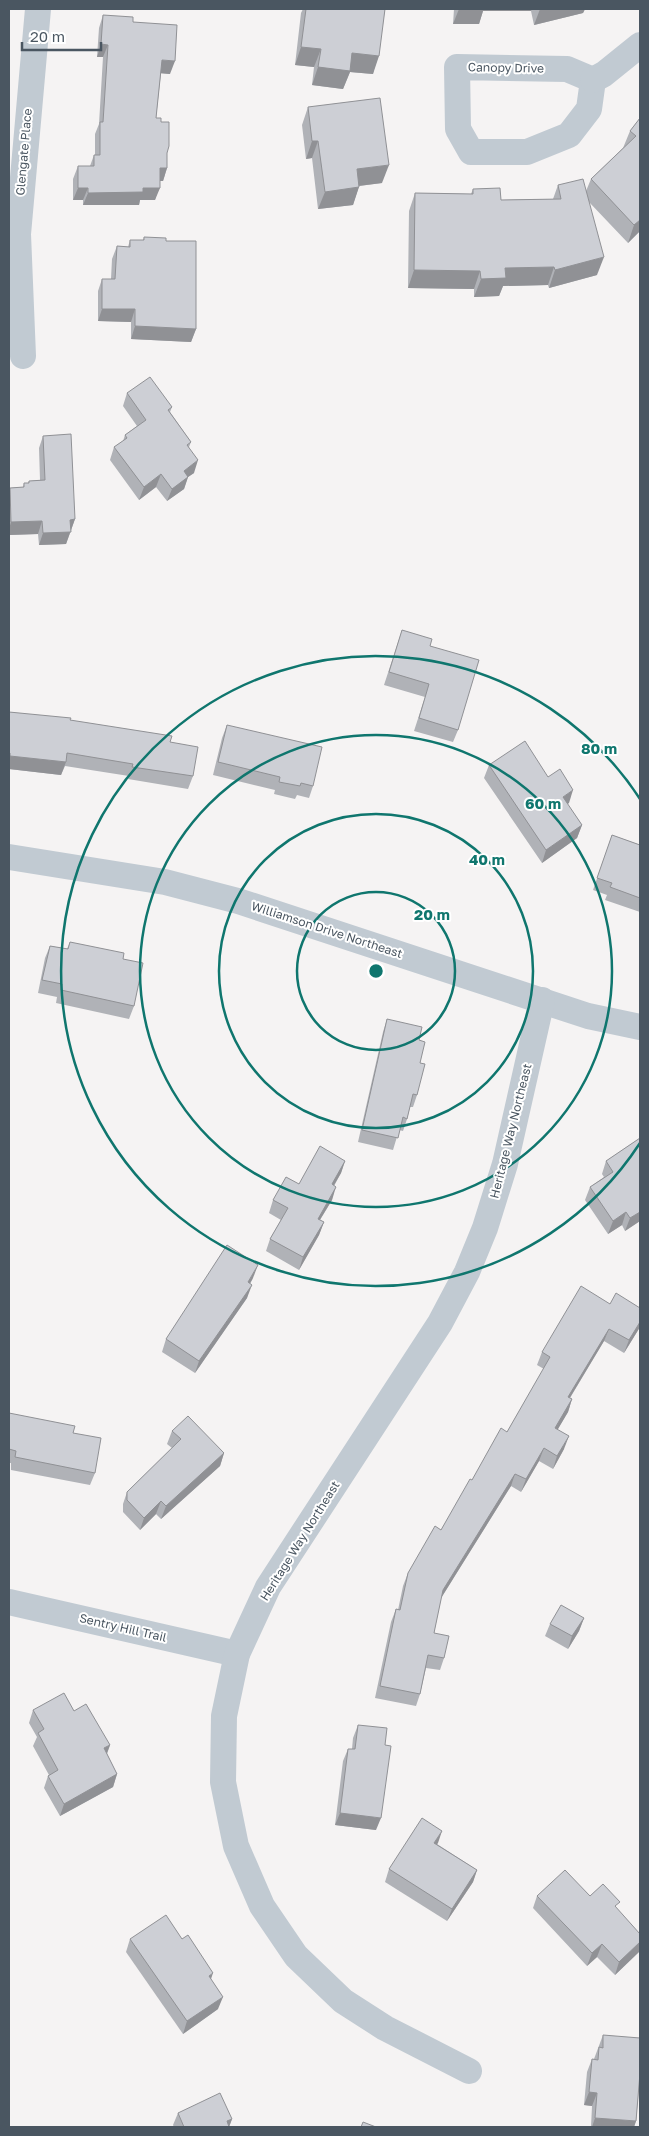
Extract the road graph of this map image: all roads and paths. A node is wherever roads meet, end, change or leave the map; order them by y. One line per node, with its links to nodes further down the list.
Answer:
1 (38, 9): 4 (street, Glengate Place)
2 (640, 45): 3 (street)
3 (593, 80): 3 (street, Canopy Drive)
4 (23, 356)
5 (9, 857): 6 (street, Williamson Drive Northeast)
6 (542, 1000): 7 (street, Williamson Drive Northeast); 9 (street, Heritage Way Northeast)
7 (640, 1027)
8 (9, 1602): 9 (street, Sentry Hill Trail)
9 (237, 1654): 10 (street, Heritage Way Northeast)
10 (469, 2071)

